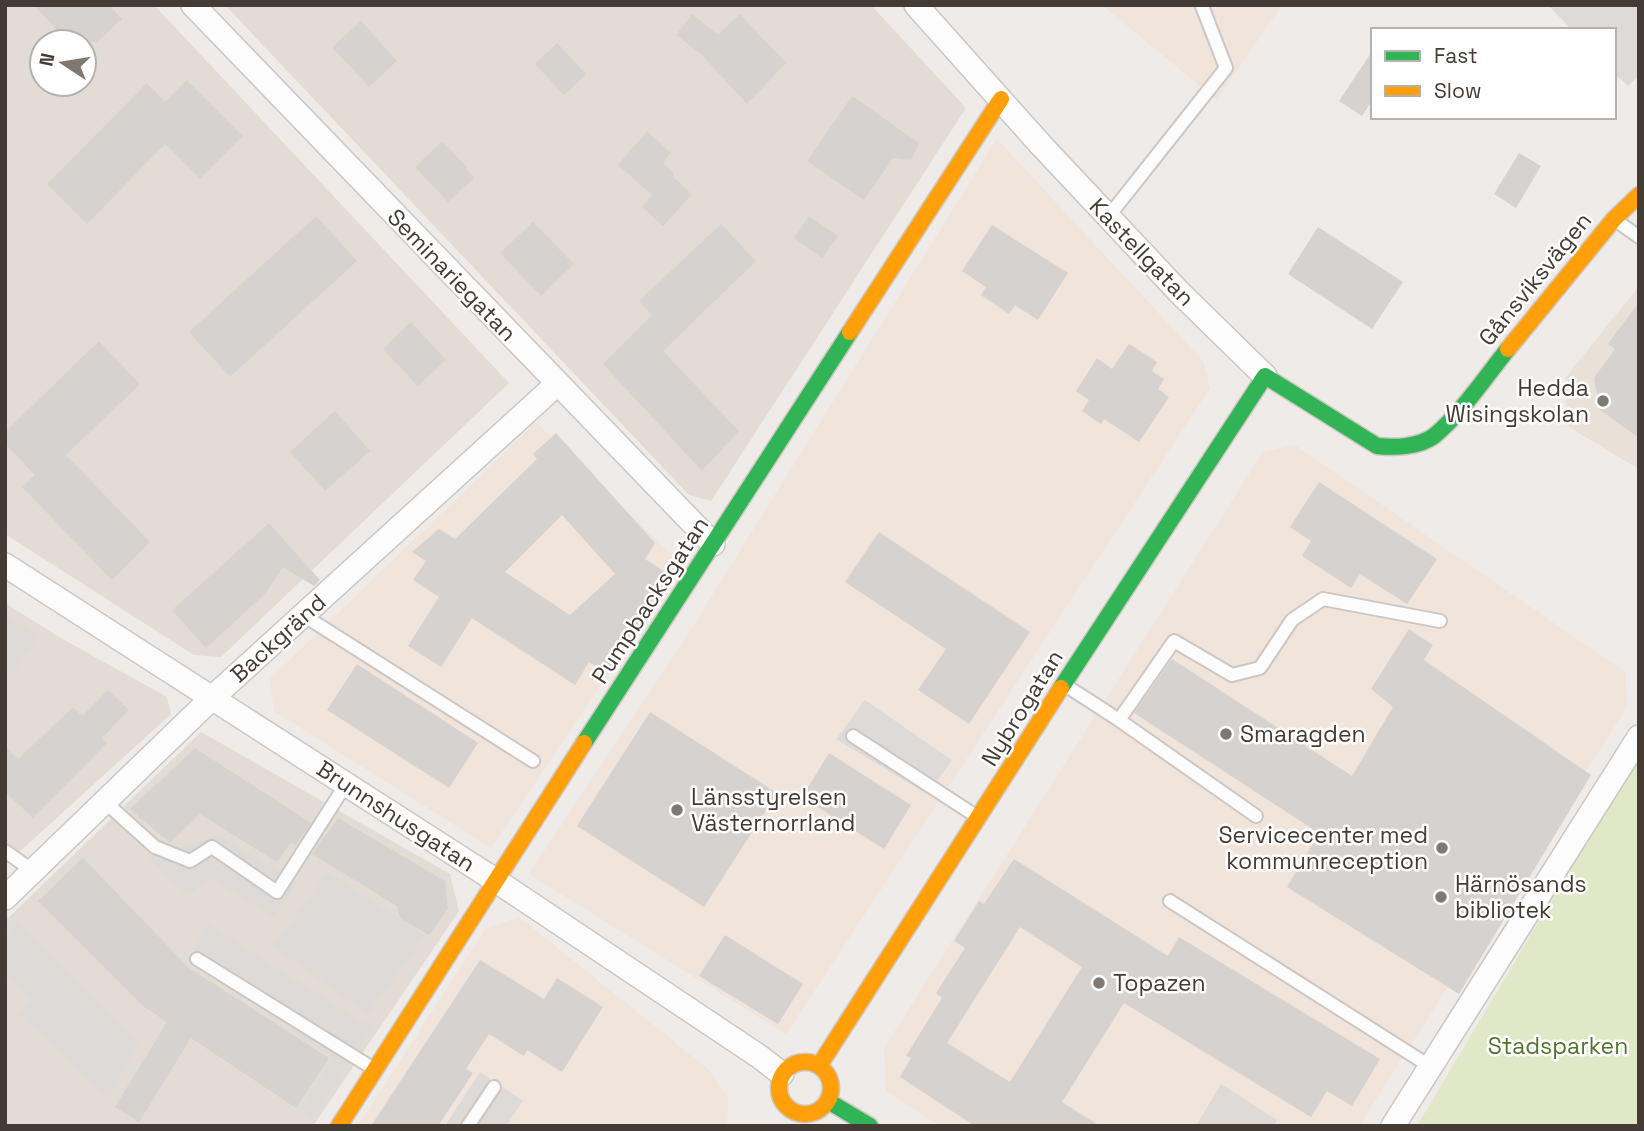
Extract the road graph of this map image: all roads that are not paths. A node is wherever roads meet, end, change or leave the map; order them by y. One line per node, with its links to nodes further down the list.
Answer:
1 (193, 5): 10 (street, Seminariegatan)
2 (916, 5): 4 (street, Kastellgatan)
3 (1202, 6): 6 (lane)
4 (1001, 99): 6 (street, Kastellgatan); 12 (main road, Pumpbacksgatan)
5 (1639, 195): 7 (main road, Gånsviksvägen)
6 (1108, 217): 9 (street, Kastellgatan)
7 (1614, 219): 8 (lane); 11 (main road, Gånsviksvägen)
8 (1639, 237)
9 (1265, 376): 11 (main road, Kastellgatan); 16 (main road, Nybrogatan)
10 (557, 384): 12 (street, Seminariegatan); 14 (street, Backgränd)
11 (1405, 446)
12 (713, 544): 28 (main road, Pumpbacksgatan)
13 (5, 565): 17 (street, Brunnshusgatan)
14 (303, 615): 17 (street, Backgränd); 21 (lane)
15 (1440, 621): 18 (lane)
16 (1064, 684): 18 (lane); 25 (main road, Nybrogatan)
17 (212, 698): 22 (street, Brunnshusgatan); 23 (street, Backgränd)
18 (1119, 720): 24 (lane)
19 (853, 736): 25 (lane)
20 (1639, 737): 33 (street)
21 (533, 761)
22 (346, 784): 23 (lane); 28 (street, Brunnshusgatan)
23 (105, 802): 27 (street, Backgränd)
24 (1256, 816)
25 (979, 818): 32 (main road, Nybrogatan)
26 (5, 851): 27 (lane)
27 (33, 871): 29 (street, Backgränd)
28 (495, 880): 34 (main road, Pumpbacksgatan); 35 (street, Brunnshusgatan)
29 (5, 898)
30 (1170, 901): 33 (lane)
31 (197, 959): 34 (lane)
32 (819, 1066): 35 (main road); 37 (main road)
33 (1431, 1067): 43 (street)
34 (375, 1069): 39 (main road, Pumpbacksgatan)
35 (782, 1074): 38 (main road)
36 (494, 1087): 40 (lane)
37 (828, 1101): 38 (main road); 42 (main road)
38 (790, 1110): 41 (main road)
39 (339, 1126)
40 (468, 1126)
41 (780, 1126)
42 (870, 1126)
43 (1394, 1126)

